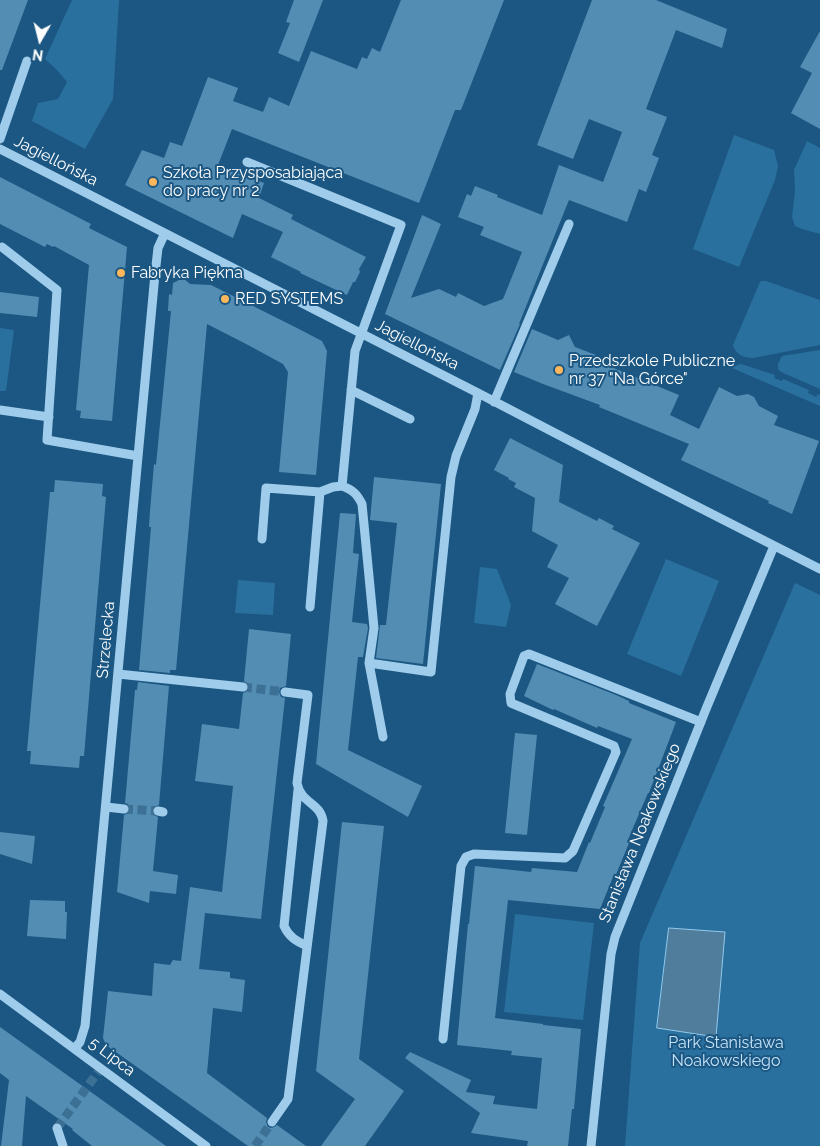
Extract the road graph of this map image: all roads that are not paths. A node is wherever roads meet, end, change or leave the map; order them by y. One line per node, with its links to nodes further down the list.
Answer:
1 (27, 61): 2 (street)
2 (0, 139)
3 (0, 149): 6 (street, Jagiellońska)
4 (247, 162): 8 (street)
5 (569, 224): 11 (street)
6 (164, 233): 8 (street, Jagiellońska); 15 (street, Strzelecka)
7 (2, 247): 13 (street)
8 (360, 333): 9 (street); 10 (street, Jagiellońska)
9 (351, 390): 14 (street); 16 (street)
10 (478, 393): 11 (street, Jagiellońska); 22 (street)
11 (494, 402): 19 (street, Jagiellońska)
12 (0, 410): 13 (street)
13 (49, 417): 15 (street)
14 (410, 419)
15 (138, 456): 23 (street, Strzelecka)
16 (342, 486): 17 (street); 22 (street)
17 (320, 492): 18 (street); 21 (street)
18 (262, 539)
19 (774, 546): 20 (street, Jagiellońska); 26 (street, Stanisława Noakowskiego)
20 (820, 569)
21 (310, 607)
22 (369, 663): 27 (street)
23 (118, 674): 24 (street); 29 (street, Strzelecka)
24 (244, 687)
25 (285, 692): 28 (street)
26 (700, 722): 33 (street); 39 (street, Stanisława Noakowskiego)
27 (383, 737)
28 (298, 790): 31 (street); 31 (street)
29 (106, 807): 30 (street); 34 (street, Strzelecka)
30 (124, 808)
31 (307, 946): 35 (street)
32 (0, 994): 34 (street, 5 Lipca)
33 (443, 1039)
34 (75, 1048): 38 (street, 5 Lipca)
35 (272, 1122)
36 (57, 1128): 37 (street)
37 (63, 1146)
38 (206, 1146)
39 (591, 1146)

